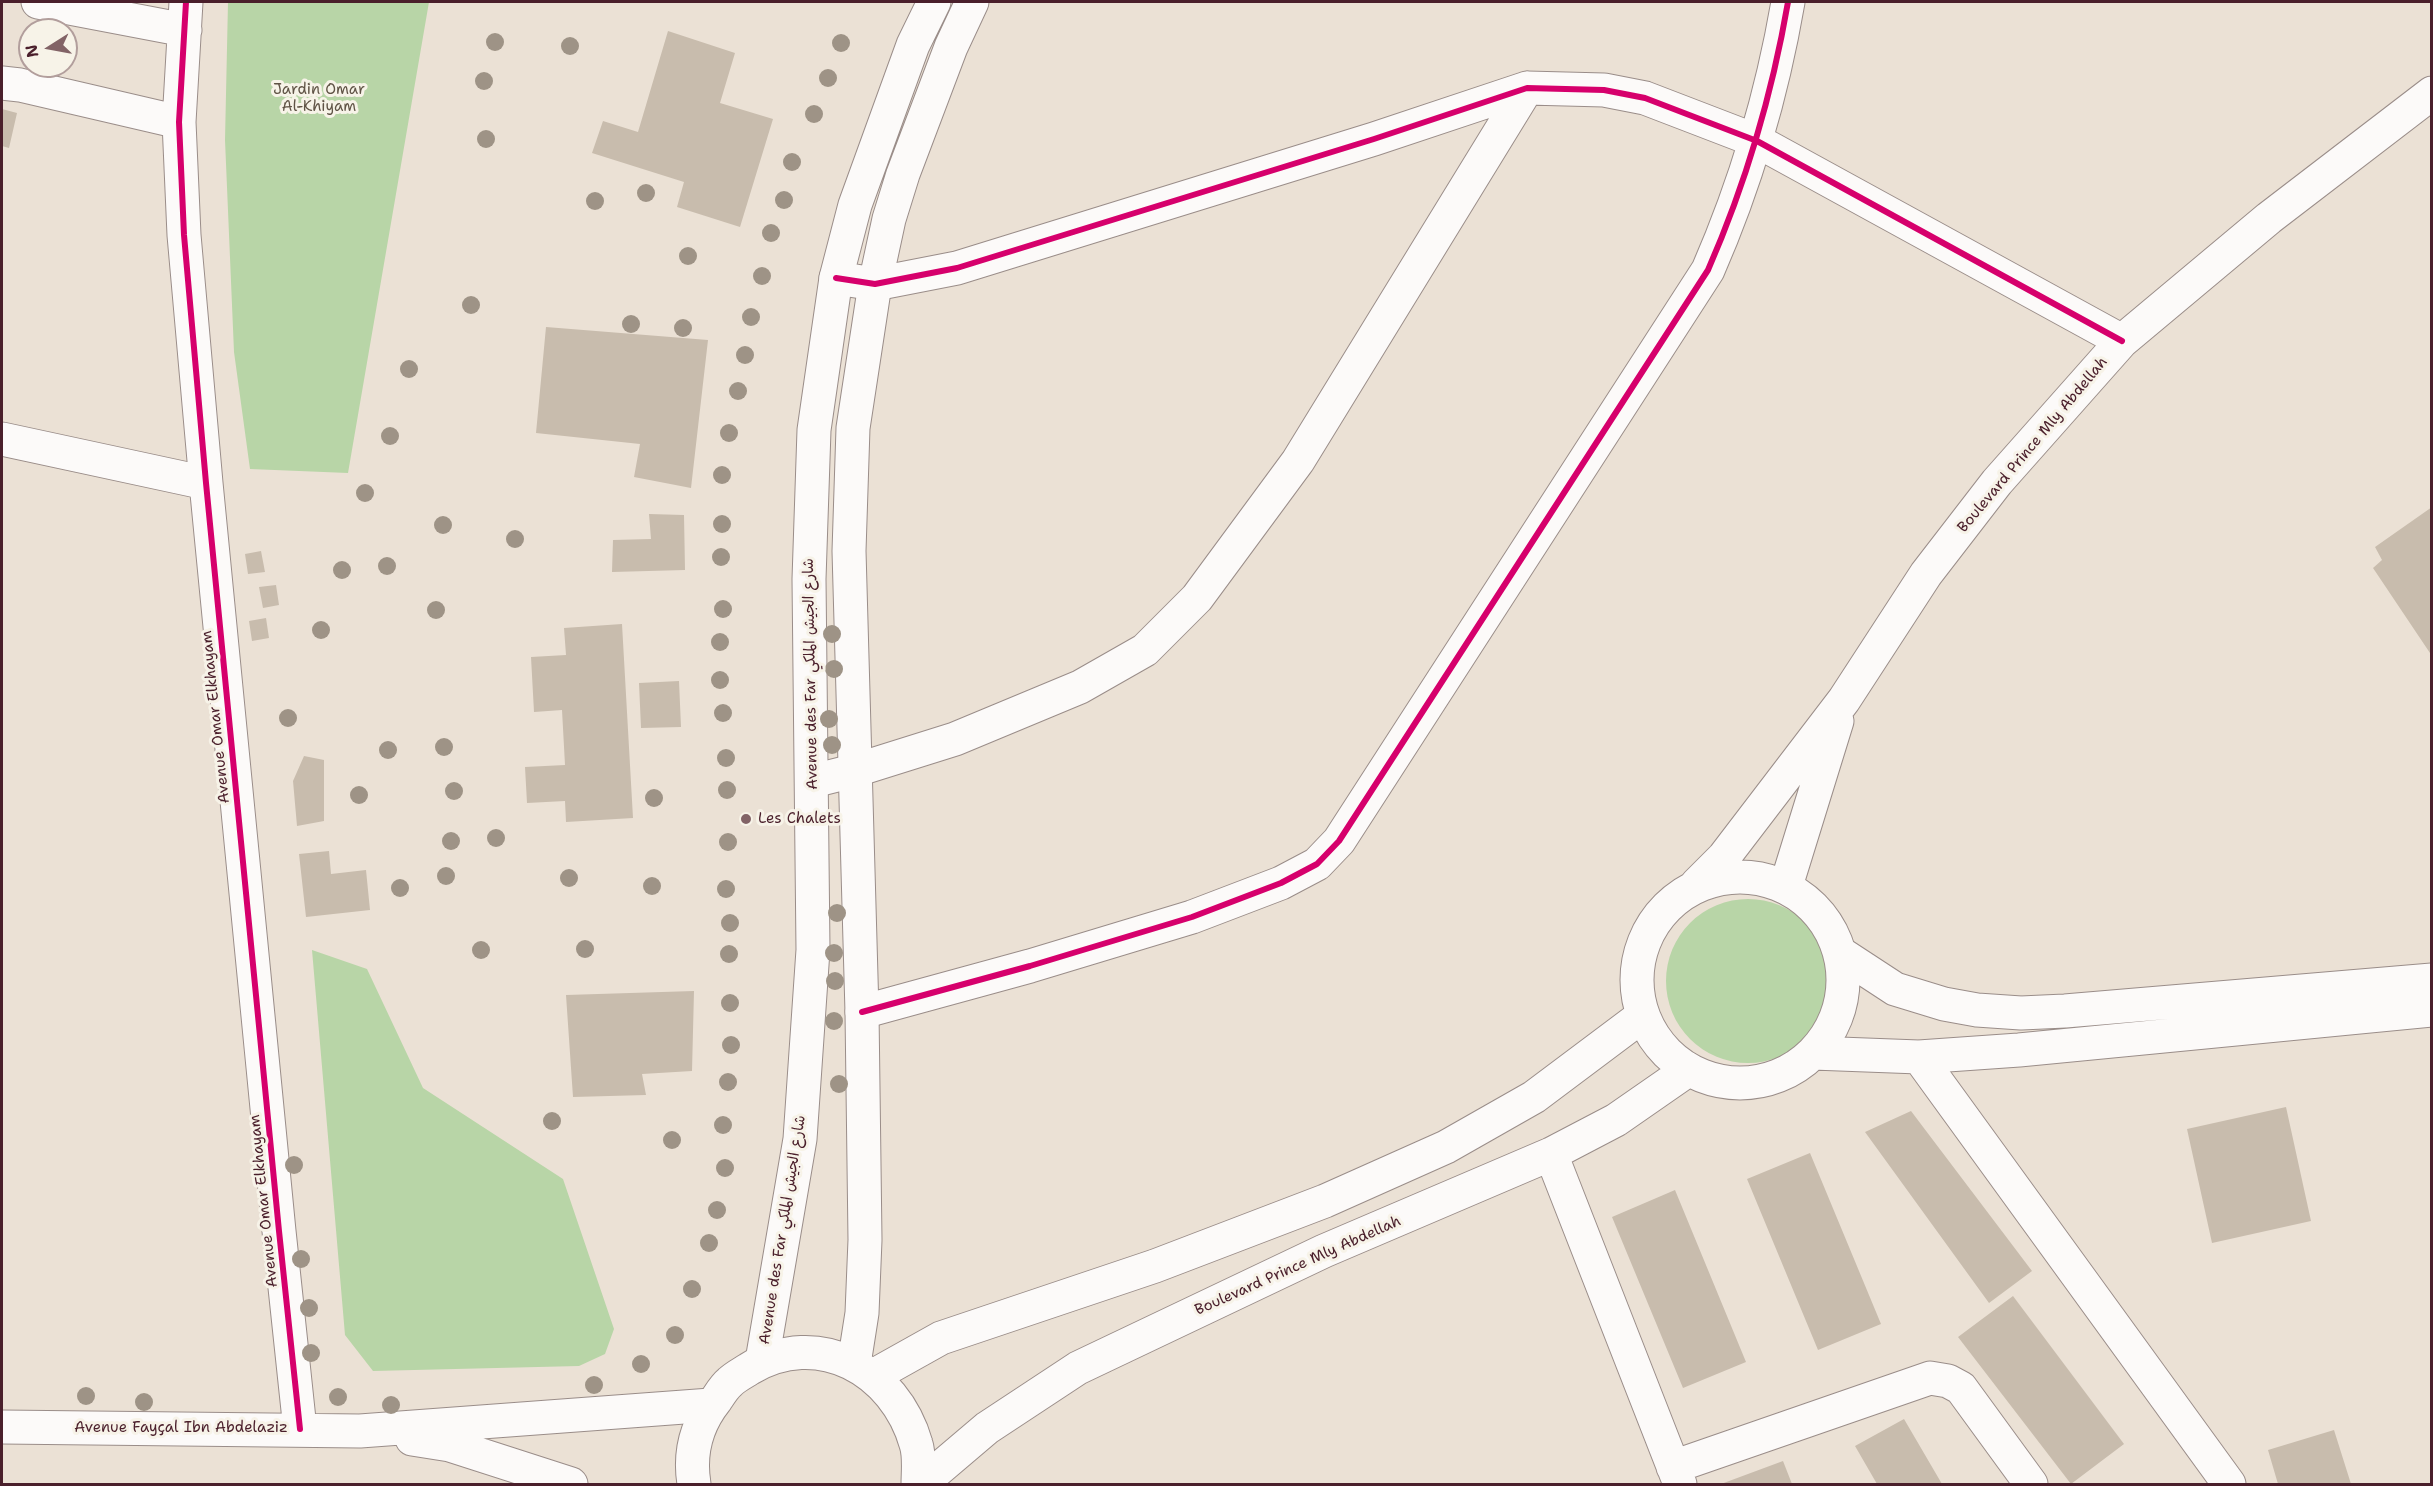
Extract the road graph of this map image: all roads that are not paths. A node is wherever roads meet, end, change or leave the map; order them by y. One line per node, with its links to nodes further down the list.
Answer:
1 (38, 2): 5 (street)
2 (934, 2): 11 (street, Avenue des Far شارع الجيش الملكي)
3 (972, 2): 12 (street)
4 (1788, 2): 10 (street)
5 (186, 16): 9 (street, Avenue Omar Elkhayam)
6 (2, 83): 9 (street)
7 (1527, 88): 10 (street); 12 (street); 17 (street)
8 (2432, 93): 13 (street, Boulevard Prince Mly Abdellah)
9 (179, 122): 15 (street, Avenue Omar Elkhayam)
10 (1757, 141): 13 (street); 25 (street)
11 (836, 278): 12 (street); 18 (street, Avenue des Far شارع الجيش الملكي)
12 (875, 284): 17 (street)
13 (2122, 341): 16 (street, Boulevard Prince Mly Abdellah)
14 (2, 439): 15 (street)
15 (206, 483): 36 (street, Avenue Omar Elkhayam)
16 (1844, 700): 19 (street, Boulevard Prince Mly Abdellah); 20 (street, Boulevard Prince Mly Abdellah)
17 (853, 771): 18 (street); 25 (street)
18 (813, 781): 32 (street, Avenue des Far شارع الجيش الملكي)
19 (1697, 884): 20 (street, Boulevard Prince Mly Abdellah); 26 (street, Boulevard Prince Mly Abdellah)
20 (1786, 886): 21 (street, Boulevard Prince Mly Abdellah)
21 (1840, 953): 23 (street); 28 (street, Boulevard Prince Mly Abdellah)
22 (2432, 980): 23 (street)
23 (2181, 1001): 27 (street)
24 (2432, 1010): 27 (street)
25 (862, 1012): 33 (street)
26 (1642, 1016): 30 (street, Boulevard Prince Mly Abdellah); 33 (street)
27 (2184, 1035): 29 (street)
28 (1813, 1053): 29 (street); 30 (street, Boulevard Prince Mly Abdellah)
29 (1918, 1057): 43 (street)
30 (1688, 1070): 31 (street, Boulevard Prince Mly Abdellah)
31 (1551, 1154): 38 (street); 41 (street, Boulevard Prince Mly Abdellah)
32 (762, 1361): 33 (street); 34 (street)
33 (863, 1370): 41 (street)
34 (711, 1405): 37 (street, Avenue Fayçal Ibn Abdelaziz); 40 (street)
35 (2, 1427): 36 (street, Avenue Fayçal Ibn Abdelaziz)
36 (300, 1429): 37 (street, Avenue Fayçal Ibn Abdelaziz)
37 (360, 1431): 39 (street, Avenue Fayçal Ibn Abdelaziz)
38 (1677, 1476): 42 (street)
39 (571, 1485)
40 (694, 1485)
41 (919, 1485)
42 (2031, 1485)
43 (2229, 1485)

